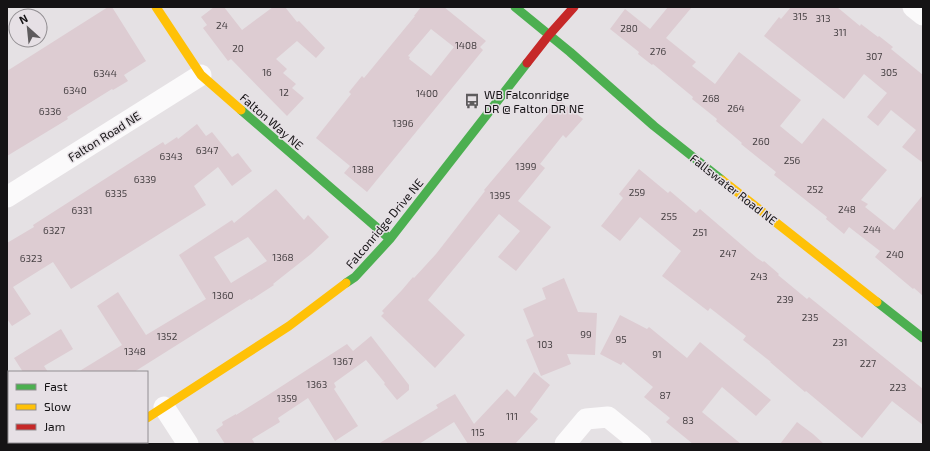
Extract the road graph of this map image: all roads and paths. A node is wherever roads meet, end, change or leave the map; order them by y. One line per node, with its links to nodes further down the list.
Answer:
1 (156, 7): 7 (street, Falton Way NE)
2 (514, 7): 6 (street, Fallswater Road NE)
3 (574, 7): 6 (street, Falconridge Drive NE)
4 (913, 7): 5 (street)
5 (923, 15)
6 (549, 35): 9 (street, Falconridge Drive NE); 10 (street, Fallswater Road NE)
7 (201, 76): 8 (street, Falton Road NE); 9 (street, Falton Way NE)
8 (7, 197)
9 (390, 239): 11 (street, Falconridge Drive NE)
10 (923, 338)
11 (155, 413): 12 (street)
12 (188, 444)
13 (565, 444): 14 (street)
14 (641, 444)

